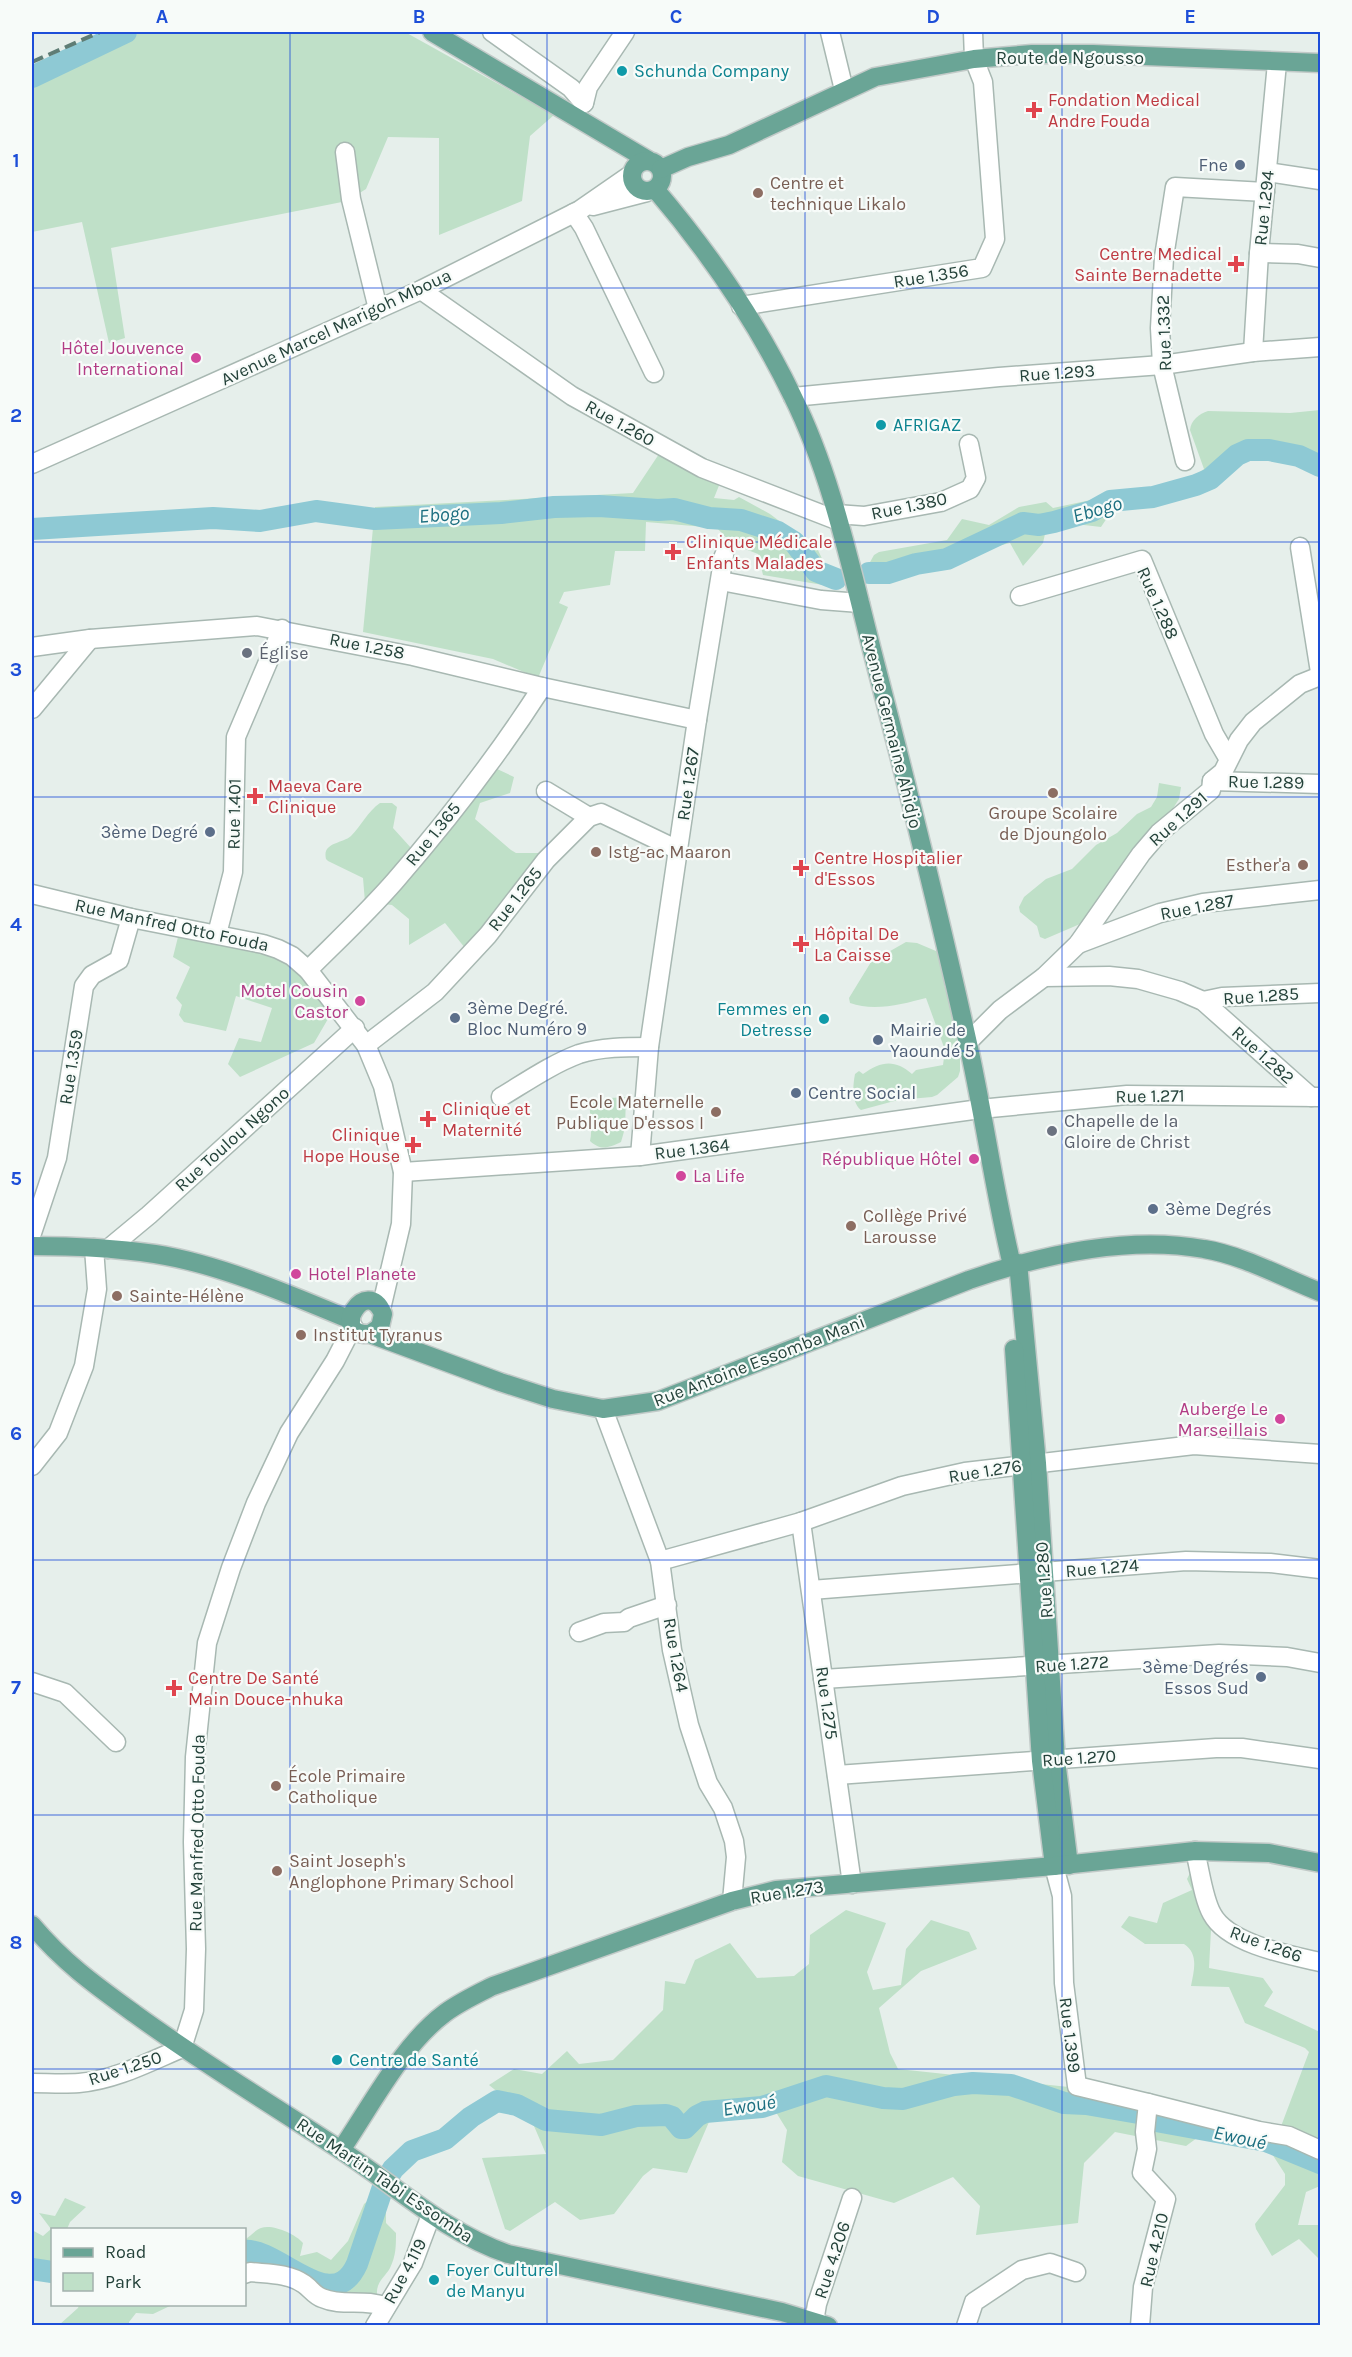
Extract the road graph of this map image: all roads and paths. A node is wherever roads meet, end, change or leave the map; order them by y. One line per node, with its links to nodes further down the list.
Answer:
1 (432, 32): 12 (main road)
2 (492, 32): 3 (street)
3 (625, 32)
4 (830, 32): 9 (street)
5 (973, 32): 6 (street)
6 (974, 59): 7 (main road, Route de Ngousso); 9 (main road, Route de Ngousso); 20 (street, Rue 1.356)
7 (1276, 63): 8 (main road, Route de Ngousso); 11 (street, Rue 1.294)
8 (1320, 63)
9 (844, 90): 12 (main road, Route de Ngousso)
10 (345, 152): 21 (street)
11 (1268, 172): 13 (street); 15 (street, Rue 1.294)
12 (649, 176): 16 (street, Avenue Marcel Marigoh Mboua); 20 (main road, Avenue Germaine Ahidjo)
13 (1320, 180): 14 (street)
14 (1320, 185)
15 (1265, 192): 17 (street, Rue 1.294); 24 (street, Rue 1.332)
16 (577, 211): 19 (street, Avenue Marcel Marigoh Mboua); 25 (street)
17 (1259, 254): 18 (street); 23 (street, Rue 1.294)
18 (1320, 258)
19 (421, 290): 21 (street, Avenue Marcel Marigoh Mboua); 30 (street, Rue 1.260)
20 (741, 306): 26 (main road, Avenue Germaine Ahidjo)
21 (378, 309): 29 (street, Avenue Marcel Marigoh Mboua)
22 (1320, 347): 23 (street, Rue 1.293)
23 (1253, 352): 24 (street, Rue 1.293)
24 (1162, 365): 26 (street, Rue 1.293); 28 (street, Rue 1.332)
25 (654, 373)
26 (793, 397): 30 (main road, Avenue Germaine Ahidjo)
27 (969, 444): 30 (street, Rue 1.380)
28 (1185, 461)
29 (32, 464)
30 (838, 517): 35 (main road, Avenue Germaine Ahidjo)
31 (1300, 548): 39 (street)
32 (724, 555): 33 (street, Rue 1.267)
33 (721, 581): 35 (street); 42 (street, Rue 1.267)
34 (1020, 596): 43 (street, Rue 1.288)
35 (860, 603): 59 (main road, Avenue Germaine Ahidjo)
36 (282, 629): 37 (street, Rue 1.258); 40 (street, Rue 1.258); 52 (street, Rue 1.401)
37 (90, 639): 38 (street, Rue 1.258); 41 (street)
38 (32, 647)
39 (1320, 674): 43 (street, Rue 1.291)
40 (543, 687): 42 (street, Rue 1.258); 54 (street, Rue 1.365)
41 (32, 709)
42 (697, 720): 48 (street, Rue 1.267)
43 (1228, 758): 44 (street, Rue 1.291)
44 (1212, 781): 45 (street, Rue 1.289); 53 (street, Rue 1.291)
45 (1320, 784)
46 (546, 791): 47 (street)
47 (589, 817): 48 (street); 60 (street, Rue 1.265)
48 (678, 850): 61 (street, Rue 1.267)
49 (1320, 890): 53 (street, Rue 1.287)
50 (32, 894): 51 (street, Rue Manfred Otto Fouda)
51 (131, 918): 52 (street, Rue Manfred Otto Fouda); 67 (street, Rue 1.359)
52 (217, 934): 54 (street, Rue Manfred Otto Fouda)
53 (1078, 944): 55 (street, Rue 1.291)
54 (308, 970): 58 (street, Rue Manfred Otto Fouda)
55 (1044, 977): 57 (street, Rue 1.282); 59 (street)
56 (1320, 993): 57 (street, Rue 1.285)
57 (1203, 1001): 63 (street, Rue 1.282)
58 (355, 1028): 60 (street, Rue Manfred Otto Fouda); 69 (street, Rue Toulou Ngono)
59 (968, 1042): 64 (main road, Avenue Germaine Ahidjo)
60 (366, 1045): 66 (street, Rue Manfred Otto Fouda)
61 (649, 1047): 62 (street); 65 (street, Rue 1.267)
62 (501, 1097)
63 (1316, 1097): 64 (street, Rue 1.271)
64 (980, 1109): 65 (street, Rue 1.364); 70 (main road, Avenue Germaine Ahidjo)
65 (640, 1156): 66 (street, Rue 1.364)
66 (403, 1172): 72 (street, Rue Manfred Otto Fouda)
67 (32, 1233)
68 (32, 1246): 69 (main road)
69 (101, 1249): 72 (main road); 79 (street)
70 (1012, 1265): 71 (main road, Rue Antoine Essomba Mani); 76 (main road, Rue Antoine Essomba Mani); 78 (main road, Rue 1.280)
71 (1320, 1292)
72 (364, 1313): 73 (main road); 74 (main road); 75 (street, Rue Manfred Otto Fouda)
73 (370, 1334): 74 (main road, Rue Antoine Essomba Mani); 75 (street)
74 (416, 1350): 76 (main road, Rue Antoine Essomba Mani)
75 (335, 1361): 103 (street, Rue Manfred Otto Fouda)
76 (603, 1409): 81 (street, Rue 1.264)
77 (1320, 1454): 78 (street, Rue 1.276)
78 (1029, 1464): 80 (street, Rue 1.276); 83 (main road, Rue 1.280)
79 (32, 1466)
80 (801, 1522): 81 (street, Rue 1.276); 84 (street, Rue 1.275)
81 (660, 1561): 85 (street, Rue 1.264)
82 (1320, 1569): 83 (street, Rue 1.274)
83 (1036, 1574): 84 (street, Rue 1.274); 88 (main road, Rue 1.280)
84 (811, 1590): 89 (street, Rue 1.275)
85 (667, 1605): 86 (street); 100 (street, Rue 1.264)
86 (579, 1632)
87 (1320, 1663): 88 (street, Rue 1.272)
88 (1043, 1665): 89 (street, Rue 1.272); 93 (main road, Rue 1.280)
89 (823, 1680): 94 (street, Rue 1.275)
90 (32, 1682): 91 (street)
91 (116, 1742)
92 (1320, 1759): 93 (street, Rue 1.270)
93 (1049, 1761): 94 (street, Rue 1.270); 97 (main road, Rue 1.280)
94 (837, 1775): 98 (street, Rue 1.275)
95 (1195, 1851): 96 (main road, Rue 1.273); 97 (main road, Rue 1.273); 102 (street, Rue 1.266)
96 (1320, 1863)
97 (1062, 1865): 98 (main road, Rue 1.273); 99 (street, Rue 1.280)
98 (852, 1884): 100 (main road, Rue 1.273)
99 (1062, 1896): 105 (street, Rue 1.399)
100 (732, 1901): 106 (main road, Rue 1.273)
101 (32, 1925): 103 (main road, Rue Martin Tabi Essomba)
102 (1320, 1962)
103 (182, 2048): 104 (street, Rue 1.250); 106 (main road, Rue Martin Tabi Essomba)
104 (32, 2083)
105 (1147, 2105): 107 (street); 116 (street, Rue 4.210)
106 (341, 2150): 109 (main road, Rue Martin Tabi Essomba)
107 (1320, 2150)
108 (852, 2198): 113 (street, Rue 4.206)
109 (431, 2214): 112 (street, Rue 4.119); 113 (main road, Rue Martin Tabi Essomba)
110 (1076, 2272): 115 (street)
111 (246, 2273): 112 (street)
112 (386, 2307): 114 (street, Rue 4.119)
113 (823, 2324)
114 (375, 2325)
115 (966, 2325)
116 (1140, 2325)

